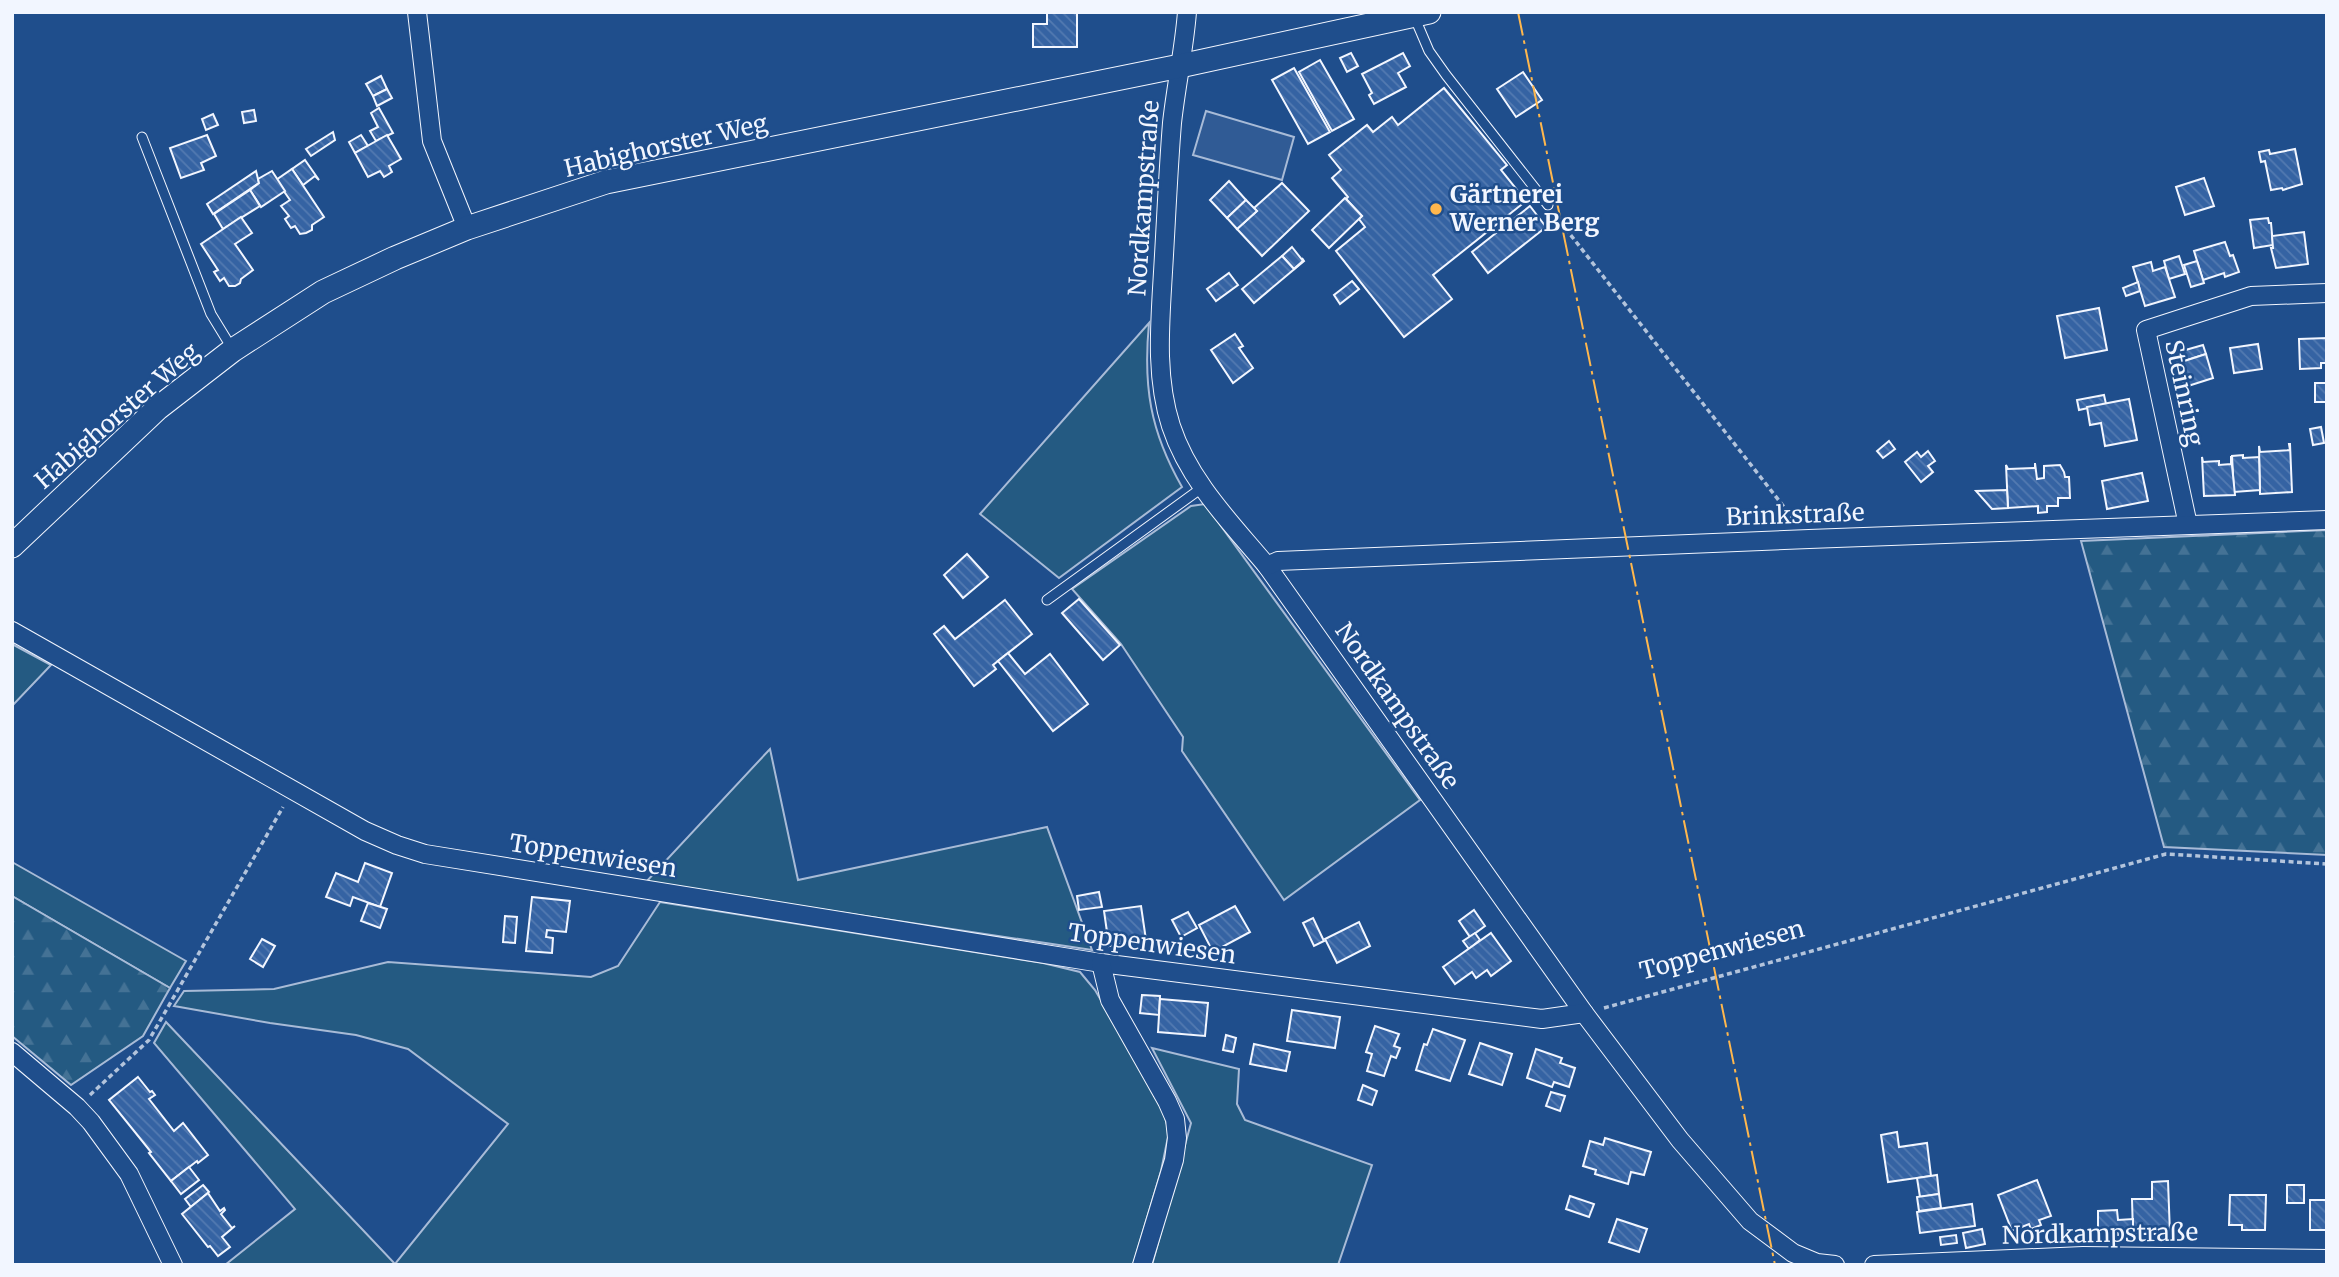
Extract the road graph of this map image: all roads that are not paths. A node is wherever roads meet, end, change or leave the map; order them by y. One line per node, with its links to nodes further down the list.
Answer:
1 (417, 12): 7 (street)
2 (1187, 12): 4 (street, Nordkampstraße)
3 (1421, 14): 4 (street, Habighorster Weg); 6 (lane)
4 (1180, 66): 7 (street, Habighorster Weg); 10 (street, Nordkampstraße)
5 (142, 136): 9 (lane)
6 (1548, 205)
7 (467, 228): 9 (street, Habighorster Weg)
8 (2327, 293): 12 (street, Steinring)
9 (233, 350): 13 (street, Habighorster Weg)
10 (1203, 488): 14 (street, Nordkampstraße); 15 (lane)
11 (2327, 520): 12 (street, Brinkstraße)
12 (2188, 525): 14 (street, Brinkstraße)
13 (12, 546)
14 (1267, 566): 18 (street, Nordkampstraße)
15 (1047, 600)
16 (12, 631): 17 (street, Toppenwiesen)
17 (1101, 963): 18 (street, Toppenwiesen); 22 (street)
18 (1584, 1013): 23 (street, Nordkampstraße)
19 (12, 1052): 21 (street)
20 (2327, 1259): 24 (street, Nordkampstraße)
21 (173, 1265)
22 (1142, 1265)
23 (1835, 1265)
24 (1874, 1265)

